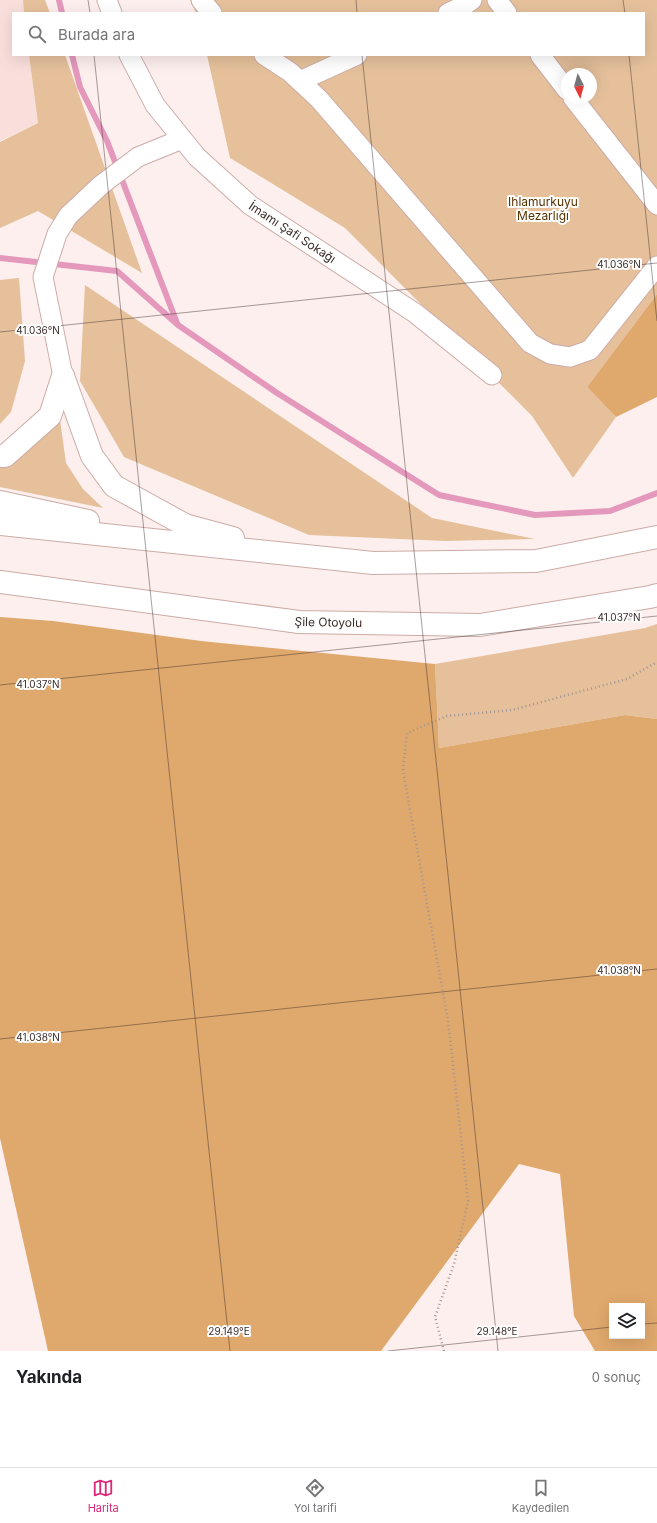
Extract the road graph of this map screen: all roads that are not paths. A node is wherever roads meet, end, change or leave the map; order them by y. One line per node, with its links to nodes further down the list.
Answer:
1 (107, 0): 5 (street)
2 (201, 0): 6 (street)
3 (472, 0): 7 (street)
4 (497, 0): 8 (street)
5 (112, 12)
6 (211, 12)
7 (450, 12)
8 (506, 12)
9 (130, 56): 16 (street, İmamı Şafi Sokağı)
10 (266, 56): 13 (street)
11 (355, 56): 13 (street)
12 (541, 56): 14 (street)
13 (300, 82): 18 (street)
14 (561, 82)
15 (578, 104): 17 (street)
16 (182, 139): 19 (street, İmamı Şafi Sokağı); 20 (street)
17 (657, 205)
18 (657, 266)
19 (492, 375)
20 (63, 376): 21 (highway); 26 (highway)
21 (0, 456)
22 (0, 502): 25 (highway)
23 (0, 524): 25 (highway)
24 (657, 537): 26 (highway)
25 (161, 541): 26 (highway)
26 (305, 556)
27 (0, 582): 30 (highway, Şile Otoyolu)
28 (0, 594): 30 (highway)
29 (657, 595): 30 (highway, Şile Otoyolu)
30 (127, 598)

